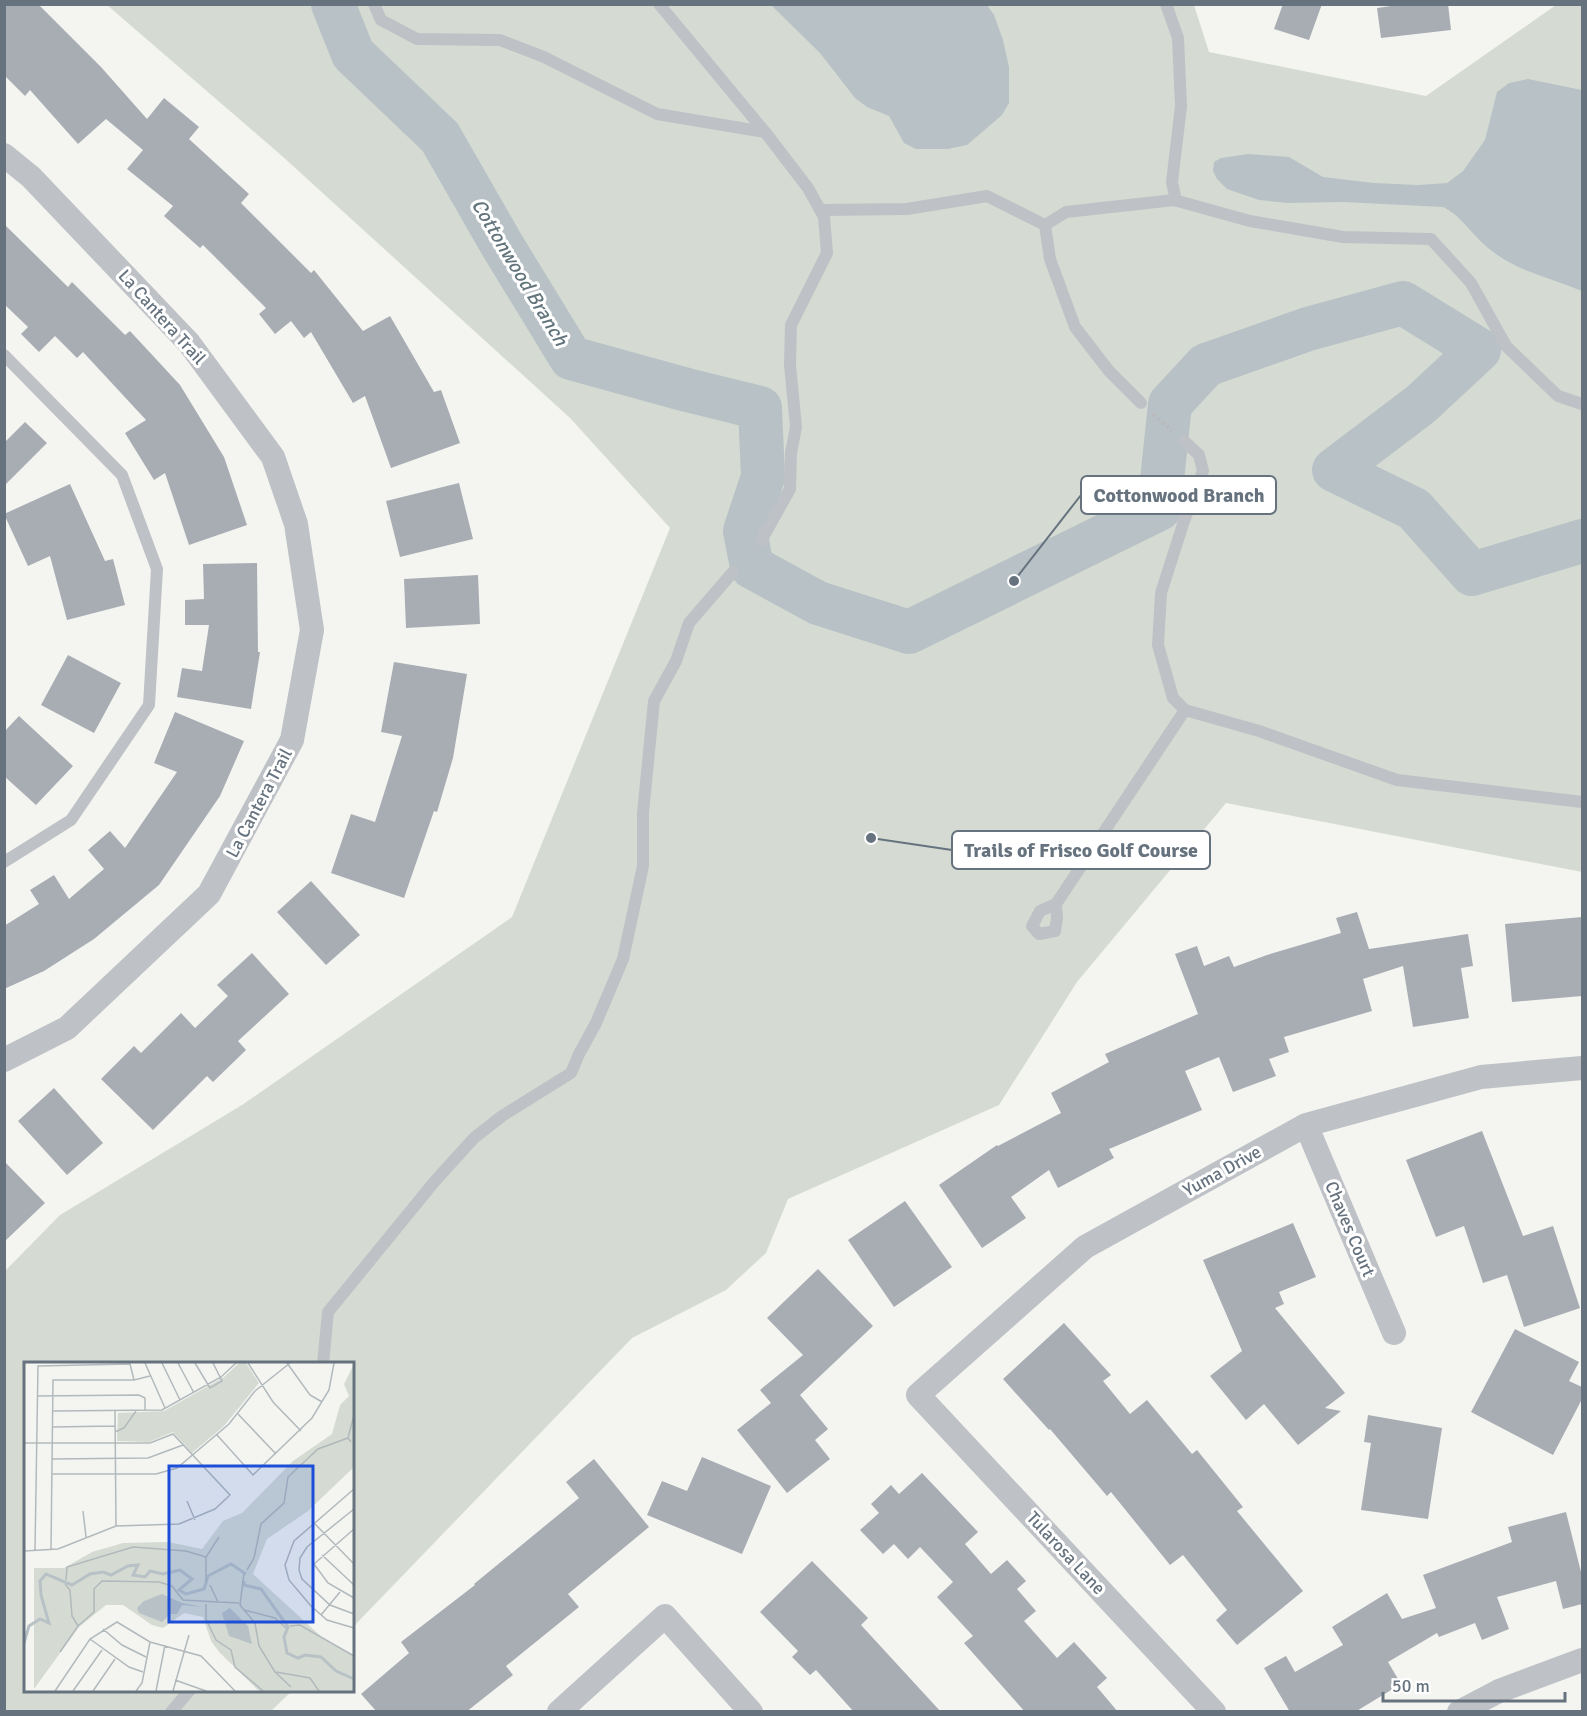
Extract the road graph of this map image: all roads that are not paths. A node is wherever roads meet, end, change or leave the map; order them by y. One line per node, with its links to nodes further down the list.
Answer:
1 (374, 4): 4 (lane)
2 (659, 4): 4 (lane)
3 (1166, 4): 6 (lane)
4 (765, 132): 7 (lane)
5 (4, 155): 19 (street, La Cantera Trail)
6 (1176, 201): 8 (lane); 11 (lane)
7 (820, 210): 8 (lane); 13 (lane)
8 (1045, 225): 10 (lane)
9 (4, 355): 17 (lane)
10 (1141, 403)
11 (1582, 404)
12 (1184, 441): 15 (lane)
13 (760, 541)
14 (733, 572): 23 (lane)
15 (1185, 710): 16 (lane); 18 (lane)
16 (1582, 802)
17 (4, 862)
18 (1056, 904)
19 (4, 1060)
20 (1582, 1068): 21 (street, Yuma Drive)
21 (1306, 1125): 22 (street, Chaves Court); 24 (street, Yuma Drive)
22 (1394, 1333)
23 (323, 1362)
24 (918, 1395): 30 (street, Tularosa Lane)
25 (1582, 1660): 31 (street)
26 (188, 1692): 27 (lane)
27 (171, 1712)
28 (560, 1712): 29 (street)
29 (751, 1712)
30 (1214, 1712)
31 (1459, 1712)

